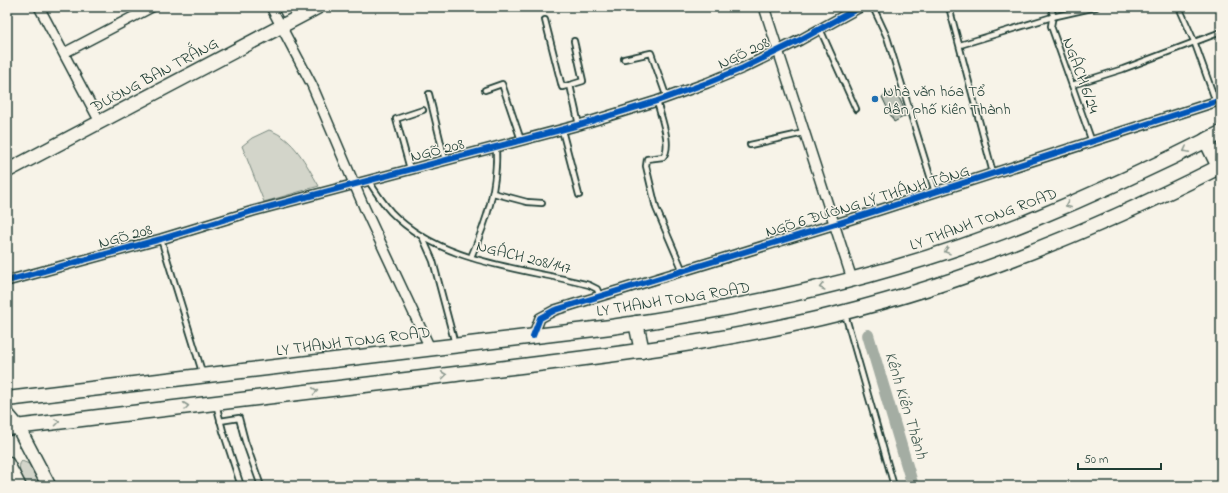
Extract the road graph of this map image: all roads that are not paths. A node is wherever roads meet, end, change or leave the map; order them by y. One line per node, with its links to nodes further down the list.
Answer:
1 (39, 7): 21 (street)
2 (152, 7): 21 (street)
3 (271, 7): 14 (street)
4 (318, 7): 14 (street, ĐƯỜNG BAN TRẮNG)
5 (764, 7): 20 (street)
6 (860, 7): 15 (street, NGÕ 208)
7 (874, 7): 49 (lane)
8 (949, 7): 19 (lane)
9 (1051, 7): 12 (lane, NGÁCH 6/24)
10 (1096, 7): 12 (lane)
11 (1179, 7): 18 (lane)
12 (1052, 17): 19 (lane); 24 (lane, NGÁCH 6/24)
13 (545, 20): 23 (lane)
14 (281, 26): 32 (street, ĐƯỜNG BAN TRẮNG); 48 (street)
15 (820, 29): 20 (street, NGÕ 208); 30 (lane)
16 (1221, 32): 18 (lane)
17 (574, 41): 23 (lane)
18 (1194, 41): 24 (lane); 29 (lane)
19 (960, 45): 46 (lane)
20 (778, 51): 27 (street, NGÕ 208); 36 (street)
21 (64, 53): 32 (street)
22 (624, 59): 27 (lane)
23 (570, 85): 33 (lane)
24 (1072, 85): 39 (lane, NGÁCH 6/24)
25 (485, 90): 37 (lane)
26 (429, 94): 42 (lane)
27 (666, 98): 28 (street, NGÕ 208)
28 (657, 101): 33 (street, NGÕ 208); 57 (lane)
29 (1218, 101): 39 (street, NGÕ 6 ĐƯỜNG LÝ THÁNH TÔNG)
30 (856, 109)
31 (423, 110): 44 (lane)
32 (100, 122): 45 (street, ĐƯỜNG BAN TRẮNG)
33 (579, 125): 34 (street, NGÕ 208)
34 (562, 130): 37 (street, NGÕ 208); 51 (lane)
35 (1221, 132): 38 (main road, LY THANH TONG ROAD)
36 (804, 133): 40 (lane); 53 (street)
37 (520, 140): 41 (street, NGÕ 208)
38 (1206, 140): 43 (main road); 58 (main road, LY THANH TONG ROAD, one-way to 58)
39 (1092, 142): 46 (street, NGÕ 6 ĐƯỜNG LÝ THÁNH TÔNG)
40 (750, 146)
41 (496, 147): 42 (street, NGÕ 208); 50 (lane)
42 (445, 160): 44 (street, NGÕ 208)
43 (1220, 167): 61 (main road)
44 (410, 169): 47 (street, NGÕ 208)
45 (7, 171)
46 (994, 174): 49 (street, NGÕ 6 ĐƯỜNG LÝ THÁNH TÔNG)
47 (368, 180): 48 (street, NGÕ 208); 54 (lane, NGÁCH 208/147)
48 (354, 184): 55 (street, NGÕ 208); 65 (street)
49 (936, 192): 53 (street, NGÕ 6 ĐƯỜNG LÝ THÁNH TÔNG)
50 (494, 193): 52 (lane); 56 (lane)
51 (579, 195)
52 (542, 203)
53 (834, 225): 57 (street, NGÕ 6 ĐƯỜNG LÝ THÁNH TÔNG); 58 (street)
54 (422, 236): 56 (lane, NGÁCH 208/147); 64 (lane)
55 (161, 239): 59 (street, NGÕ 208); 67 (lane)
56 (471, 257): 60 (lane, NGÁCH 208/147)
57 (682, 271): 60 (street, NGÕ 6 ĐƯỜNG LÝ THÁNH TÔNG)
58 (852, 279): 62 (main road, LY THANH TONG ROAD, one-way to 62)
59 (7, 281)
60 (600, 296): 63 (street, NGÕ 6 ĐƯỜNG LÝ THÁNH TÔNG)
61 (844, 312): 66 (main road); 78 (lane)
62 (636, 323): 63 (main road, LY THANH TONG ROAD); 66 (main road)
63 (533, 336): 64 (main road, LY THANH TONG ROAD)
64 (455, 345): 65 (main road, LY THANH TONG ROAD)
65 (430, 348): 67 (main road, LY THANH TONG ROAD)
66 (642, 351): 69 (main road, one-way to 66)
67 (203, 375): 68 (main road, LY THANH TONG ROAD)
68 (7, 399)
69 (216, 403): 71 (lane); 72 (main road, one-way to 69)
70 (7, 414): 72 (street)
71 (220, 421): 76 (lane); 77 (lane)
72 (13, 427): 75 (street)
73 (7, 463): 74 (street)
74 (19, 486)
75 (50, 486)
76 (241, 486)
77 (261, 486)
78 (894, 486)

